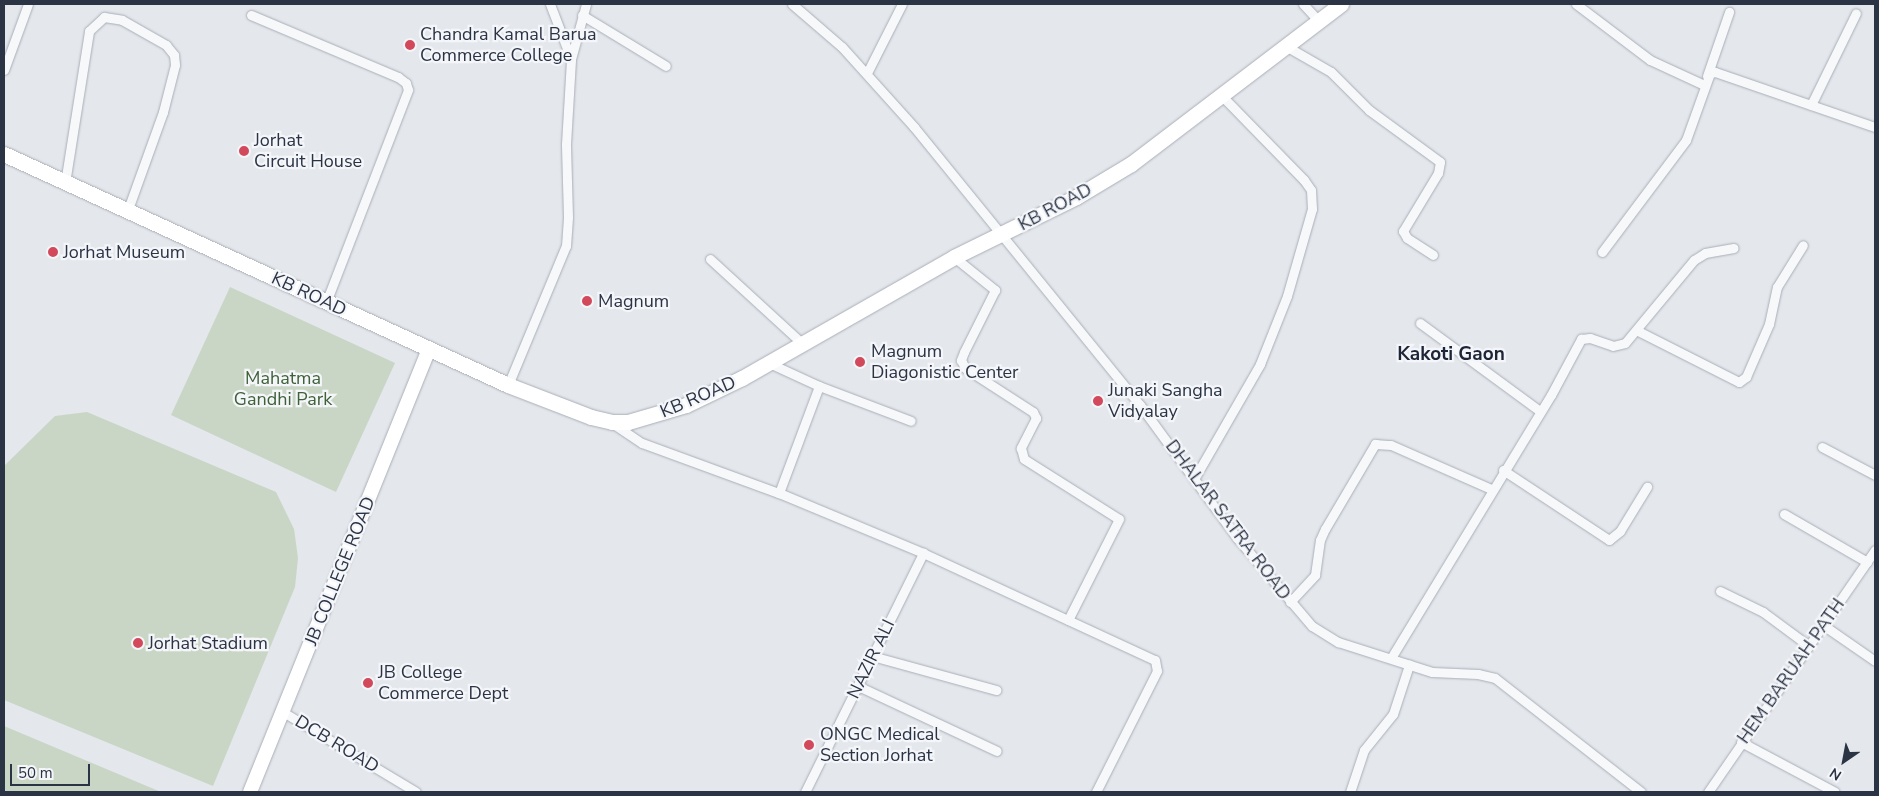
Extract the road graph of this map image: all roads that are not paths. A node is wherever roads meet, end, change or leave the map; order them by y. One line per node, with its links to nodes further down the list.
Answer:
1 (28, 4): 17 (street)
2 (550, 4): 15 (street)
3 (586, 4): 12 (street)
4 (792, 4): 18 (street, DHALAR SATRA ROAD)
5 (902, 4): 18 (street)
6 (1303, 4): 13 (street)
7 (1341, 4): 13 (main road, KB ROAD)
8 (1576, 4): 19 (street)
9 (1729, 12): 19 (street)
10 (1856, 13): 21 (street)
11 (251, 15): 33 (street)
12 (582, 15): 15 (street); 16 (street)
13 (1319, 21): 14 (main road, KB ROAD)
14 (1284, 45): 20 (main road, KB ROAD); 30 (street)
15 (571, 59): 39 (street)
16 (666, 66)
17 (4, 70)
18 (867, 73): 26 (street, DHALAR SATRA ROAD)
19 (1706, 81): 21 (street); 29 (street)
20 (1221, 95): 26 (main road, KB ROAD); 47 (street)
21 (1811, 105): 22 (street)
22 (1875, 127)
23 (4, 154): 24 (main road, KB ROAD)
24 (64, 183): 25 (main road, KB ROAD); 25 (street)
25 (127, 212): 33 (main road, KB ROAD)
26 (1002, 234): 31 (main road, KB ROAD); 47 (street, DHALAR SATRA ROAD)
27 (1803, 245): 35 (street)
28 (1734, 248): 35 (street)
29 (1602, 252)
30 (1433, 255)
31 (954, 257): 36 (main road, KB ROAD); 57 (street)
32 (710, 259): 36 (street)
33 (326, 302): 37 (main road, KB ROAD)
34 (1420, 323): 41 (street)
35 (1638, 331): 41 (street)
36 (804, 345): 38 (main road, KB ROAD)
37 (429, 350): 39 (main road, KB ROAD); 66 (street, JB COLLEGE ROAD)
38 (769, 363): 40 (street); 43 (main road, KB ROAD)
39 (508, 385): 43 (main road, KB ROAD)
40 (819, 386): 42 (street); 50 (street)
41 (1540, 411): 45 (street)
42 (911, 421)
43 (612, 422): 50 (street)
44 (1822, 447): 46 (street)
45 (1503, 470): 48 (street); 49 (street)
46 (1875, 476)
47 (1194, 479): 56 (street, DHALAR SATRA ROAD)
48 (1647, 487)
49 (1491, 489): 56 (street); 61 (street)
50 (778, 493): 53 (street)
51 (1784, 514): 54 (street)
52 (1875, 550): 54 (street, HEM BARUAH PATH)
53 (923, 553): 57 (street); 60 (street, NAZIR ALI)
54 (1867, 562): 58 (street, HEM BARUAH PATH)
55 (1720, 591): 59 (street)
56 (1290, 602): 61 (street, DHALAR SATRA ROAD)
57 (1068, 620): 72 (street)
58 (1823, 626): 59 (street, HEM BARUAH PATH); 62 (street)
59 (1809, 646): 67 (street, HEM BARUAH PATH)
60 (872, 656): 64 (street, NAZIR ALI); 65 (street)
61 (1391, 658): 63 (street, DHALAR SATRA ROAD)
62 (1875, 661)
63 (1409, 665): 73 (street); 74 (street, DHALAR SATRA ROAD)
64 (858, 686): 68 (street); 71 (street, NAZIR ALI)
65 (996, 690)
66 (283, 712): 69 (street, JB COLLEGE ROAD); 70 (street, DCB ROAD)
67 (1741, 742): 75 (street, HEM BARUAH PATH); 76 (street)
68 (997, 751)
69 (250, 792)
70 (416, 792)
71 (805, 792)
72 (1096, 792)
73 (1350, 792)
74 (1641, 792)
75 (1708, 792)
76 (1834, 792)

